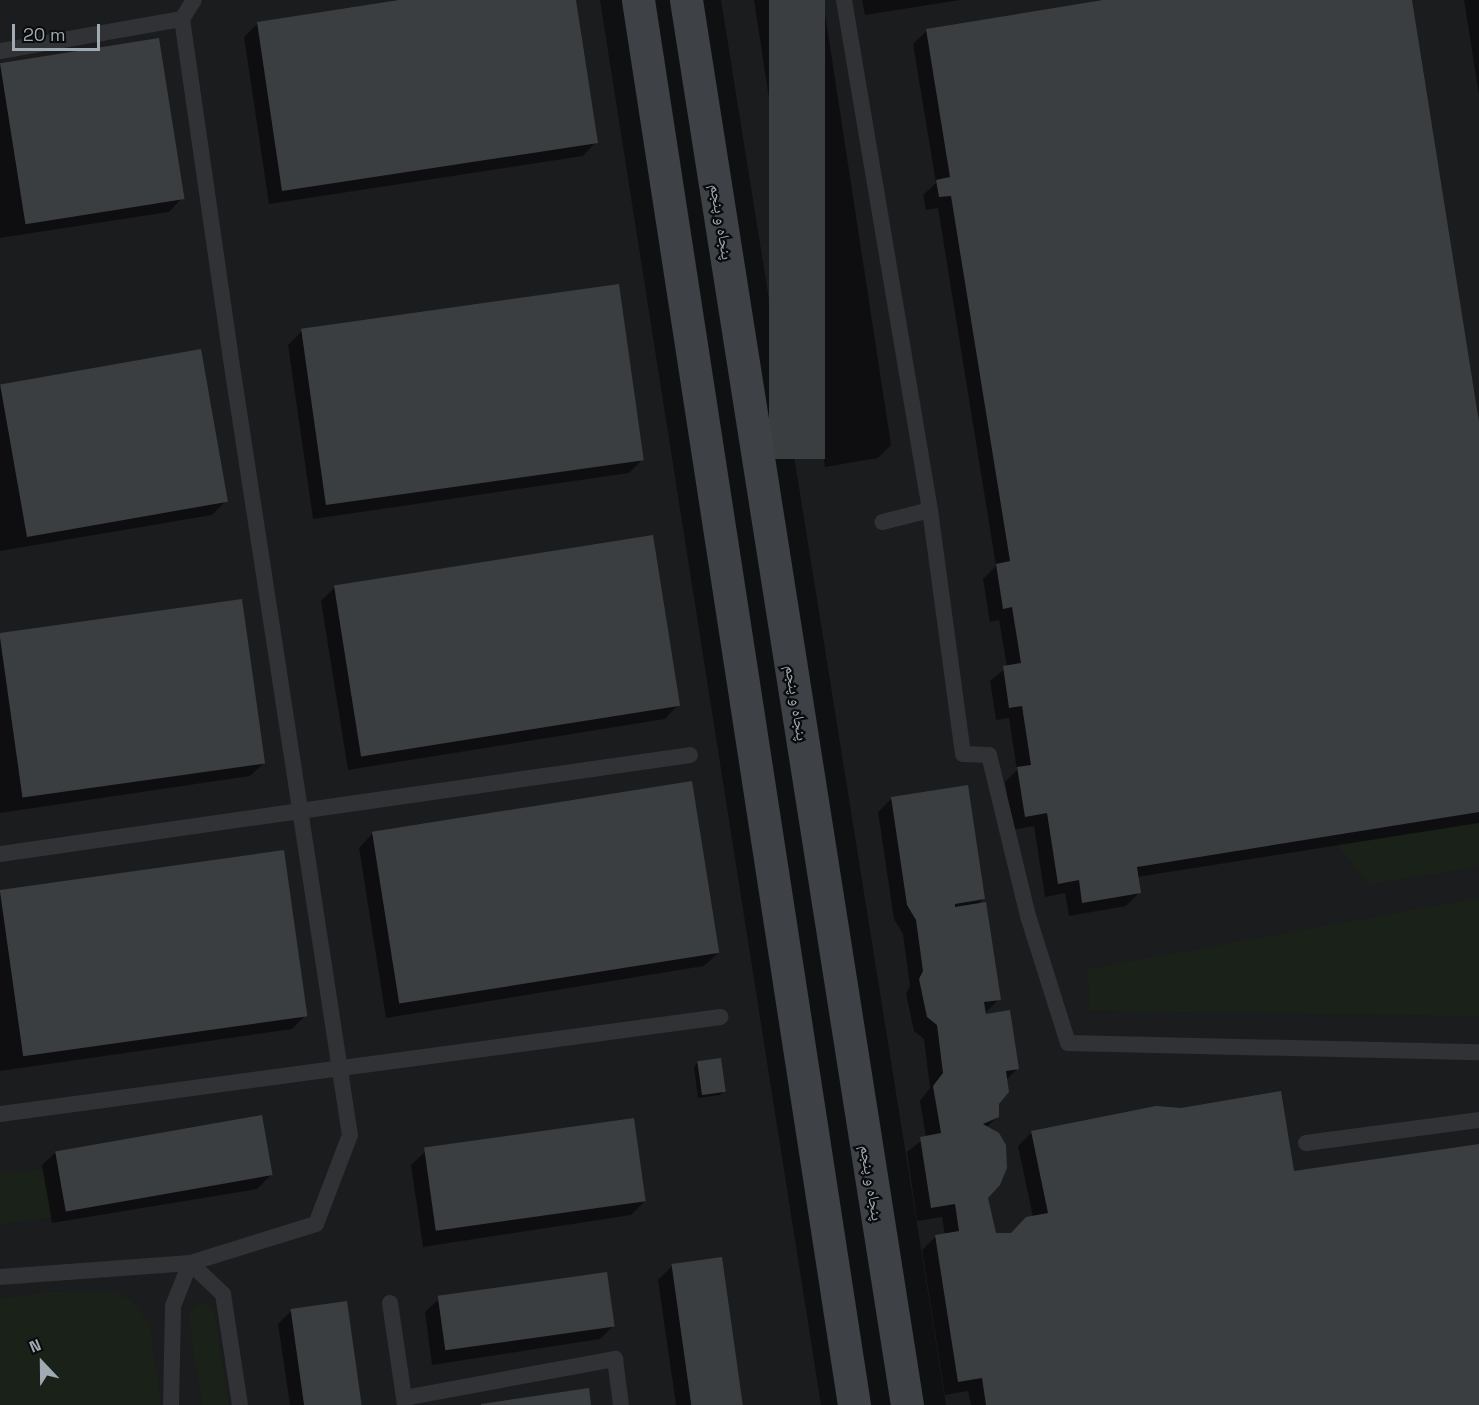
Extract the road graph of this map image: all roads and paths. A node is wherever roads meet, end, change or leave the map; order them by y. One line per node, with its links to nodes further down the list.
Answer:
1 (194, 0): 5 (lane)
2 (638, 0): 19 (main road)
3 (686, 0): 18 (main road, پنجاه و پنجم)
4 (844, 0): 7 (lane)
5 (182, 19): 6 (lane); 10 (lane)
6 (0, 51)
7 (930, 510): 8 (lane); 13 (lane)
8 (883, 522)
9 (690, 754): 10 (lane)
10 (300, 812): 11 (lane); 14 (lane)
11 (0, 854)
12 (720, 1017): 14 (lane)
13 (1479, 1052)
14 (339, 1070): 15 (lane); 20 (lane)
15 (0, 1114)
16 (1479, 1120): 17 (lane)
17 (1306, 1143)
18 (869, 1174): 19 (main road); 28 (main road, پنجاه و پنجم)
19 (820, 1183): 27 (main road)
20 (190, 1263): 21 (lane); 24 (lane); 25 (lane)
21 (0, 1277)
22 (390, 1303): 23 (lane)
23 (405, 1401): 26 (lane)
24 (171, 1405)
25 (240, 1405)
26 (621, 1405)
27 (854, 1405)
28 (907, 1405)

